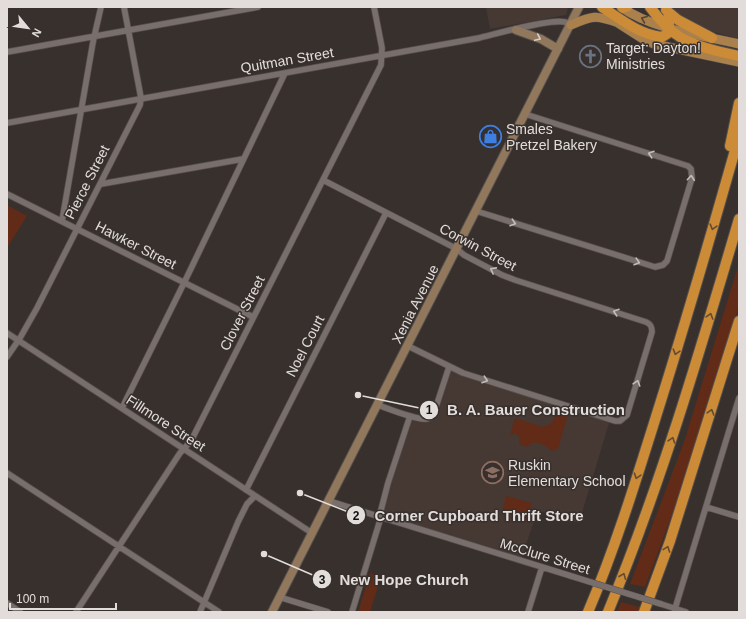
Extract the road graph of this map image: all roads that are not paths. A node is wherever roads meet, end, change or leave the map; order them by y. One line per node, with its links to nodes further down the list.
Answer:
1 (101, 7): 15 (street)
2 (124, 7): 13 (street, Pierce Street)
3 (258, 7): 13 (street)
4 (374, 7): 20 (street, Clover Street)
5 (580, 7): 11 (street, Xenia Avenue)
6 (601, 7): 10 (main road); 12 (highway)
7 (624, 7): 12 (main road, one-way to 7)
8 (650, 7): 12 (highway)
9 (666, 10): 12 (highway); 16 (highway)
10 (619, 23): 11 (main road); 22 (main road)
11 (570, 25): 14 (street, Quitman Street); 18 (street, Xenia Avenue)
12 (668, 28): 16 (main road); 21 (highway)
13 (128, 30): 15 (street); 24 (street, Pierce Street)
14 (516, 30): 18 (street, one-way to 18); 20 (street, Quitman Street)
15 (94, 37): 19 (street); 26 (street)
16 (712, 38): 17 (main road)
17 (739, 44)
18 (558, 49): 27 (street, Xenia Avenue)
19 (7, 52)
20 (382, 54): 23 (street, Quitman Street); 31 (street, Clover Street)
21 (739, 56)
22 (739, 62)
23 (285, 72): 24 (street, Quitman Street); 30 (street)
24 (140, 98): 26 (street, Quitman Street); 32 (street, Pierce Street)
25 (739, 103): 35 (highway)
26 (82, 109): 28 (street, Quitman Street); 38 (street)
27 (525, 114): 34 (street, Xenia Avenue); 34 (street, one-way to 27)
28 (7, 123)
29 (739, 136): 35 (highway)
30 (244, 159): 32 (street); 41 (street)
31 (323, 180): 36 (street, Corwin Street); 42 (street, Clover Street)
32 (100, 184): 39 (street, Pierce Street)
33 (7, 194): 38 (street, Hawker Street)
34 (476, 211): 40 (street, Xenia Avenue)
35 (718, 211): 68 (highway, one-way to 68)
36 (386, 213): 40 (street, Corwin Street); 56 (street, Noel Court)
37 (739, 219): 78 (highway, one-way to 37)
38 (62, 221): 39 (street, Hawker Street)
39 (77, 228): 41 (street, Hawker Street); 45 (street, Pierce Street)
40 (457, 249): 46 (street, Xenia Avenue); 48 (street, Corwin Street, one-way to 40)
41 (184, 283): 42 (street, Hawker Street); 52 (street)
42 (253, 317): 54 (street, Clover Street)
43 (739, 321): 79 (highway, one-way to 43)
44 (7, 333): 45 (street, Fillmore Street)
45 (19, 340): 47 (street, Pierce Street); 52 (street, Fillmore Street)
46 (408, 346): 48 (street); 50 (street, Xenia Avenue)
47 (7, 357)
48 (449, 367): 53 (street)
49 (739, 398): 51 (street)
50 (378, 405): 53 (street); 58 (street, Xenia Avenue)
51 (738, 405): 59 (street)
52 (122, 408): 54 (street, Fillmore Street)
53 (410, 416): 60 (street)
54 (184, 449): 56 (street, Fillmore Street); 63 (street, Clover Street)
55 (7, 473): 63 (street)
56 (246, 490): 57 (street, Fillmore Street)
57 (255, 496): 62 (street, Fillmore Street); 66 (street)
58 (329, 501): 60 (street, McClure Street); 62 (street, Xenia Avenue)
59 (706, 507): 61 (street); 69 (street)
60 (380, 517): 64 (street, McClure Street); 76 (street)
61 (739, 517)
62 (312, 533): 65 (street, Xenia Avenue)
63 (119, 546): 66 (street); 71 (street, Clover Street)
64 (542, 567): 69 (street, McClure Street, bridge); 77 (street)
65 (279, 597): 74 (street, Xenia Avenue); 75 (street)
66 (204, 602): 72 (street); 73 (street)
67 (7, 603): 70 (street)
68 (588, 609)
69 (674, 610): 80 (street, McClure Street)
70 (20, 612)
71 (76, 612)
72 (200, 612)
73 (219, 612)
74 (272, 612)
75 (328, 612)
76 (352, 612)
77 (528, 612)
78 (608, 612)
79 (644, 612)
80 (686, 612)

